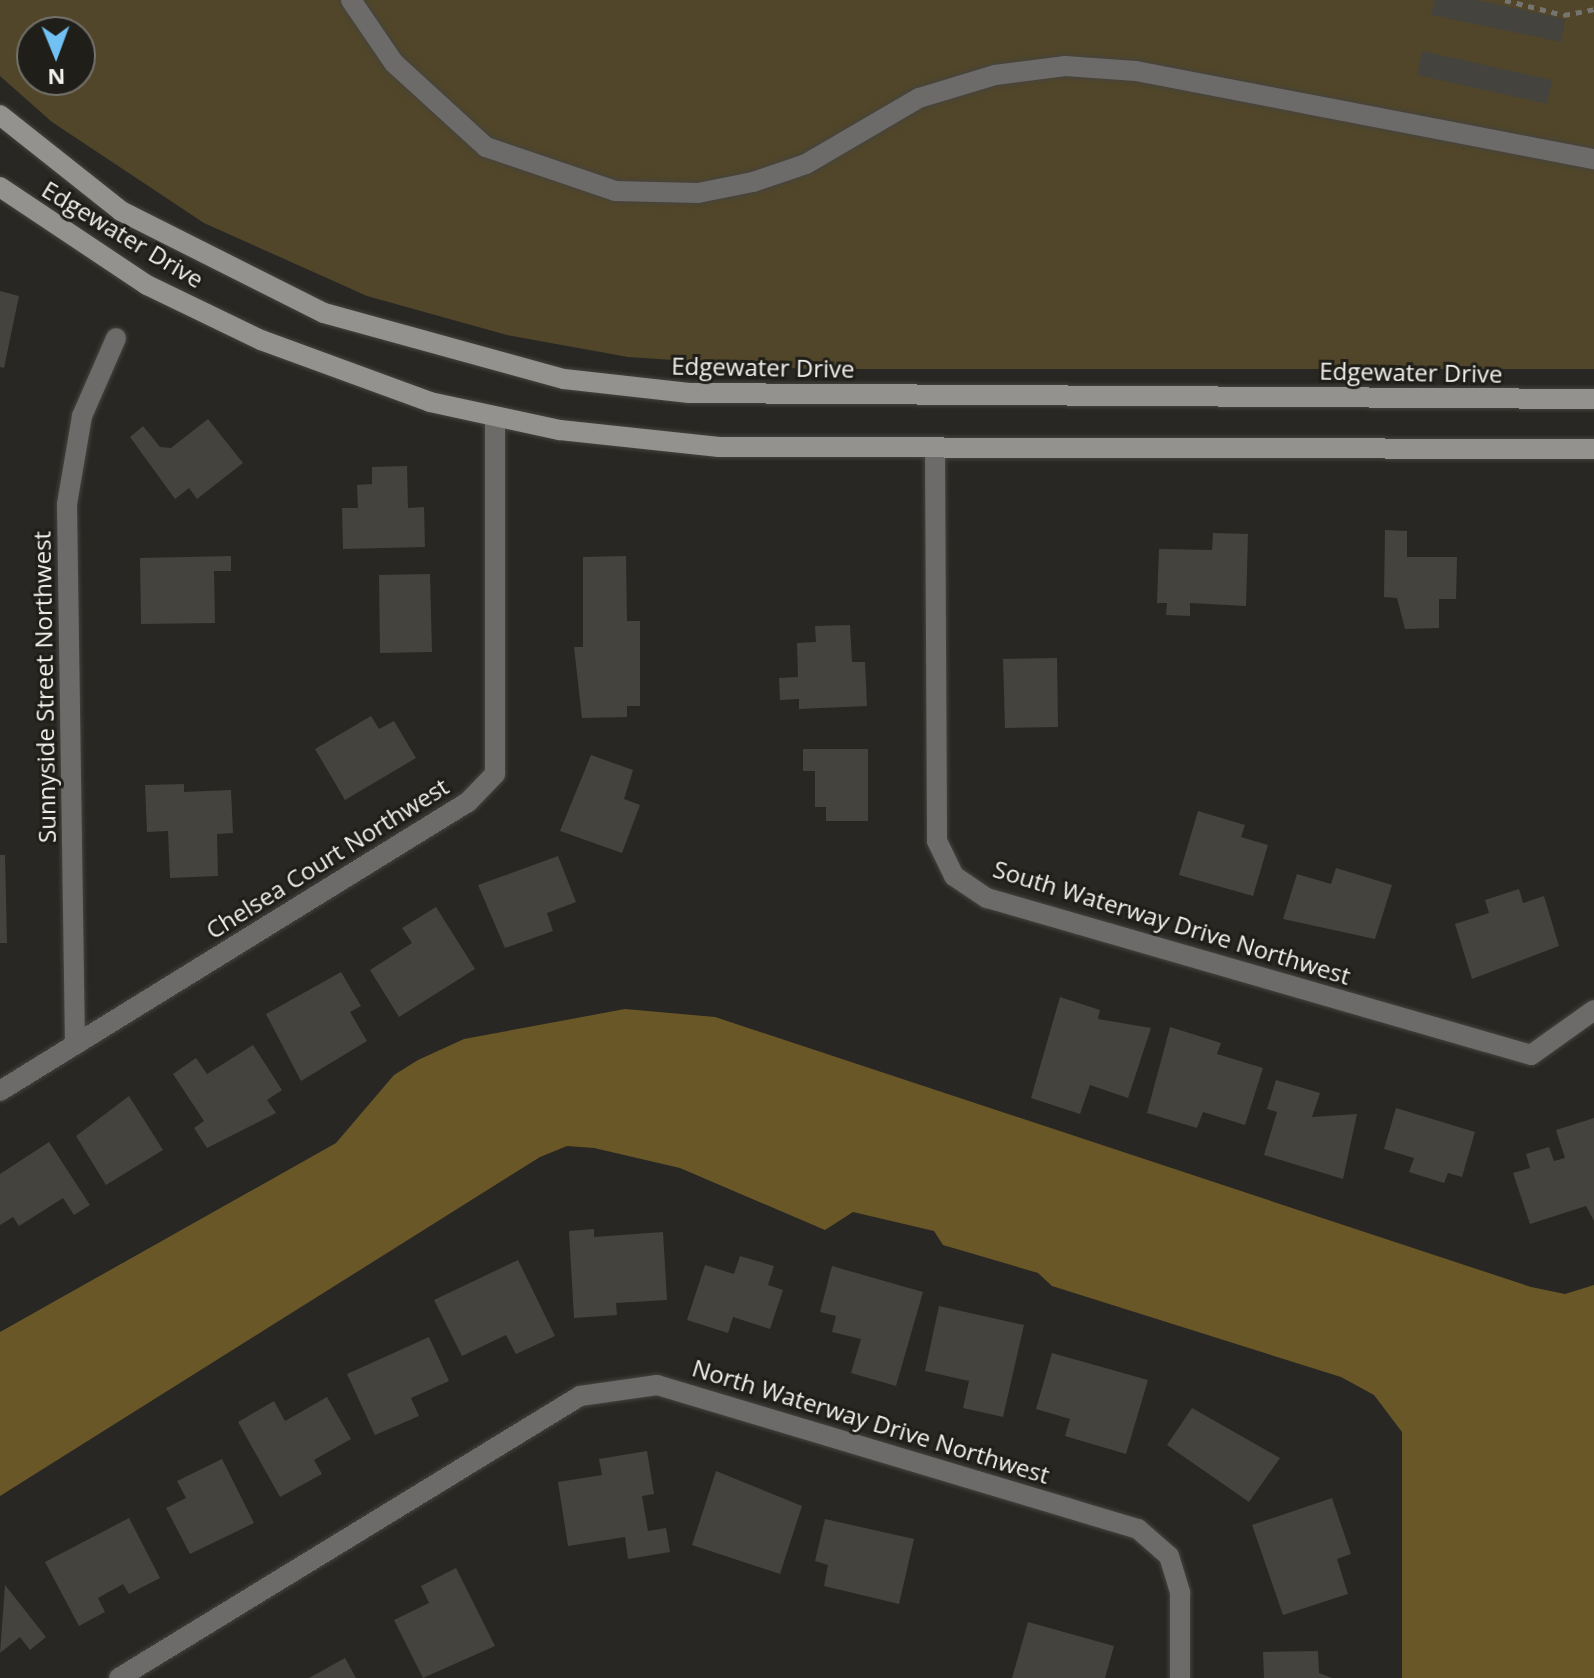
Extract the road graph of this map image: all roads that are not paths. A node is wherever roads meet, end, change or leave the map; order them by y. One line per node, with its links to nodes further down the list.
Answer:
1 (351, 0): 3 (street)
2 (0, 115): 6 (street, Edgewater Drive)
3 (1594, 159)
4 (0, 187): 7 (street, Edgewater Drive)
5 (116, 338): 11 (street, Sunnyside Street Northwest)
6 (1594, 399)
7 (495, 418): 9 (street, Edgewater Drive); 11 (street, Chelsea Court Northwest)
8 (1594, 449): 9 (street, Edgewater Drive)
9 (935, 450): 10 (street, South Waterway Drive Northwest)
10 (1594, 1010)
11 (75, 1045): 12 (street, Chelsea Court Northwest)
12 (0, 1091)
13 (119, 1678): 14 (street, North Waterway Drive Northwest)
14 (1180, 1678)

